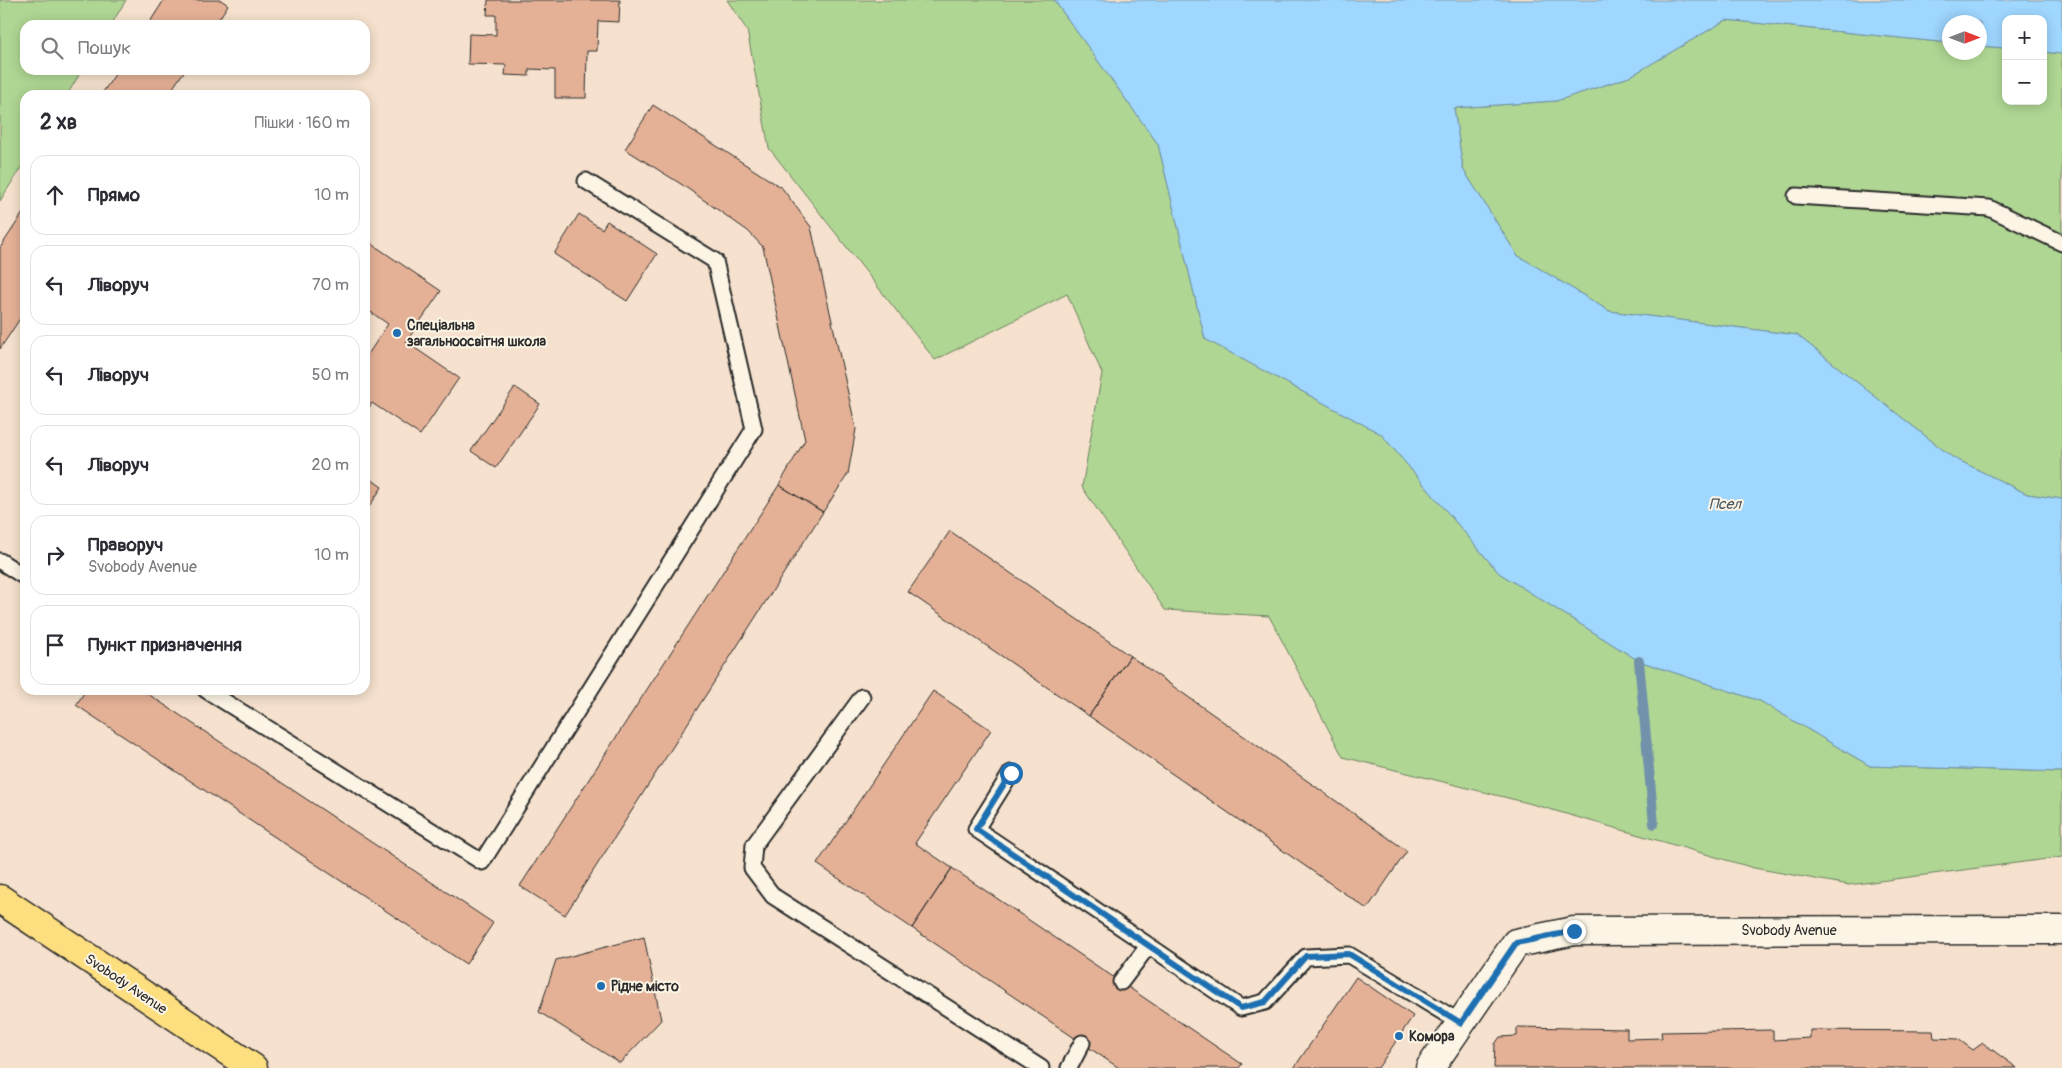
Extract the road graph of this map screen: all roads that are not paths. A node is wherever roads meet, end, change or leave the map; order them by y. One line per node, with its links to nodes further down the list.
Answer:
1 (586, 181): 6 (lane)
2 (1796, 196): 3 (lane)
3 (2062, 243)
4 (0, 561): 5 (lane)
5 (20, 574)
6 (214, 695)
7 (862, 697): 16 (lane)
8 (1011, 773): 11 (lane)
9 (0, 899): 15 (main road, Svobody Avenue)
10 (2061, 928): 13 (street, Svobody Avenue)
11 (1148, 946): 12 (lane); 13 (lane)
12 (1121, 982)
13 (1461, 1023): 18 (street)
14 (1082, 1043): 17 (lane)
15 (253, 1068)
16 (1042, 1068)
17 (1069, 1068)
18 (1430, 1068)

